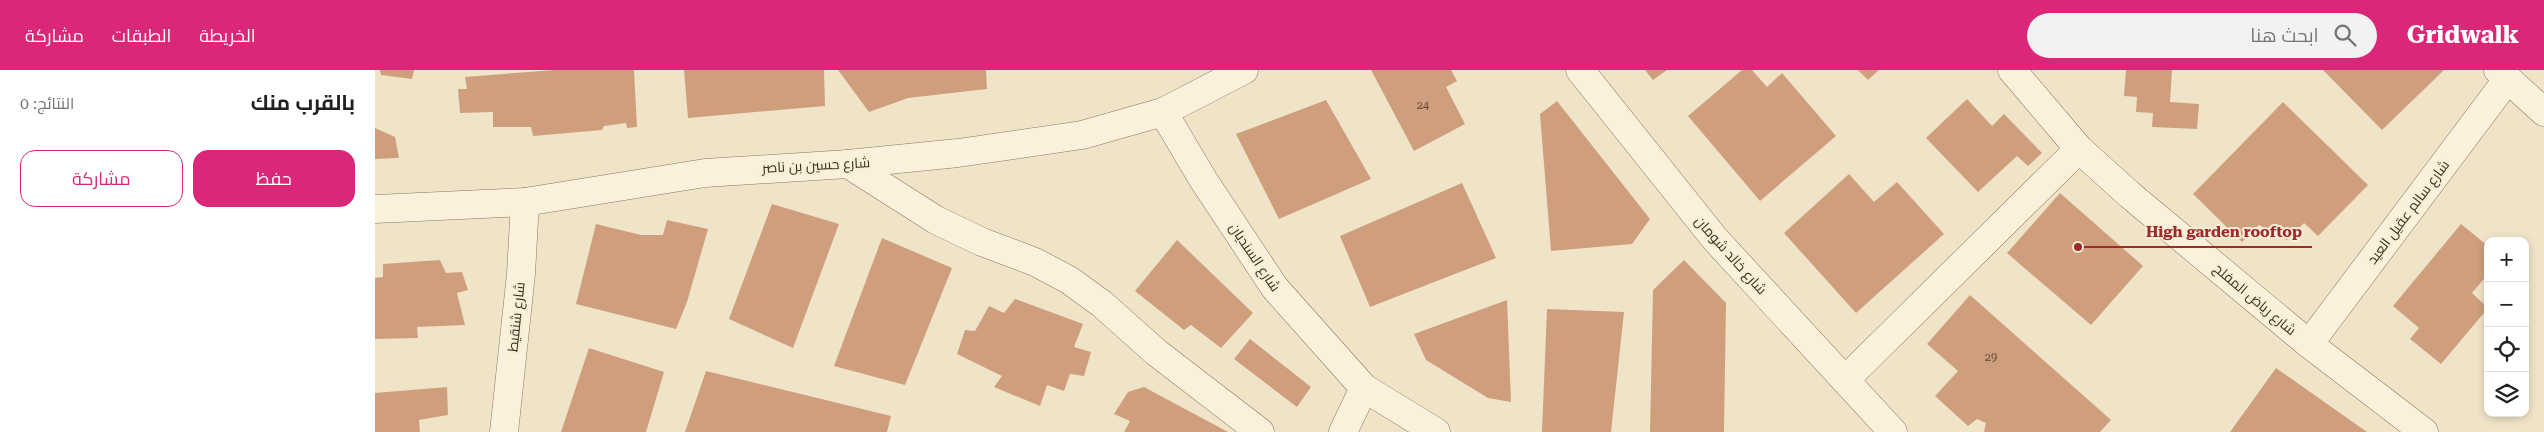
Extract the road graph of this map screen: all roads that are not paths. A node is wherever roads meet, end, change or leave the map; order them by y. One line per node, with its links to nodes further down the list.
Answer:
1 (1244, 70): 5 (street, شارع حسين بن ناصر)
2 (1580, 70): 12 (street, شارع خالد شومان)
3 (2013, 70): 7 (street, شارع رياض المفلح)
4 (2503, 75): 6 (street); 11 (street, شارع سالم عقيل العيد)
5 (1163, 112): 8 (street, شارع حسين بن ناصر); 13 (street, شارع السنديان)
6 (2544, 112)
7 (2079, 149): 11 (street, شارع رياض المفلح); 12 (street)
8 (848, 164): 9 (street, شارع حسين بن ناصر); 15 (street)
9 (525, 202): 10 (street, شارع حسين بن ناصر); 14 (street, شارع شنقيط)
10 (375, 209)
11 (2309, 344): 19 (street, شارع رياض المفلح)
12 (1845, 380): 18 (street, شارع خالد شومان)
13 (1364, 388): 16 (street); 17 (street, شارع السنديان)
14 (504, 432)
15 (1260, 432)
16 (1343, 432)
17 (1436, 432)
18 (1893, 432)
19 (2424, 432)

